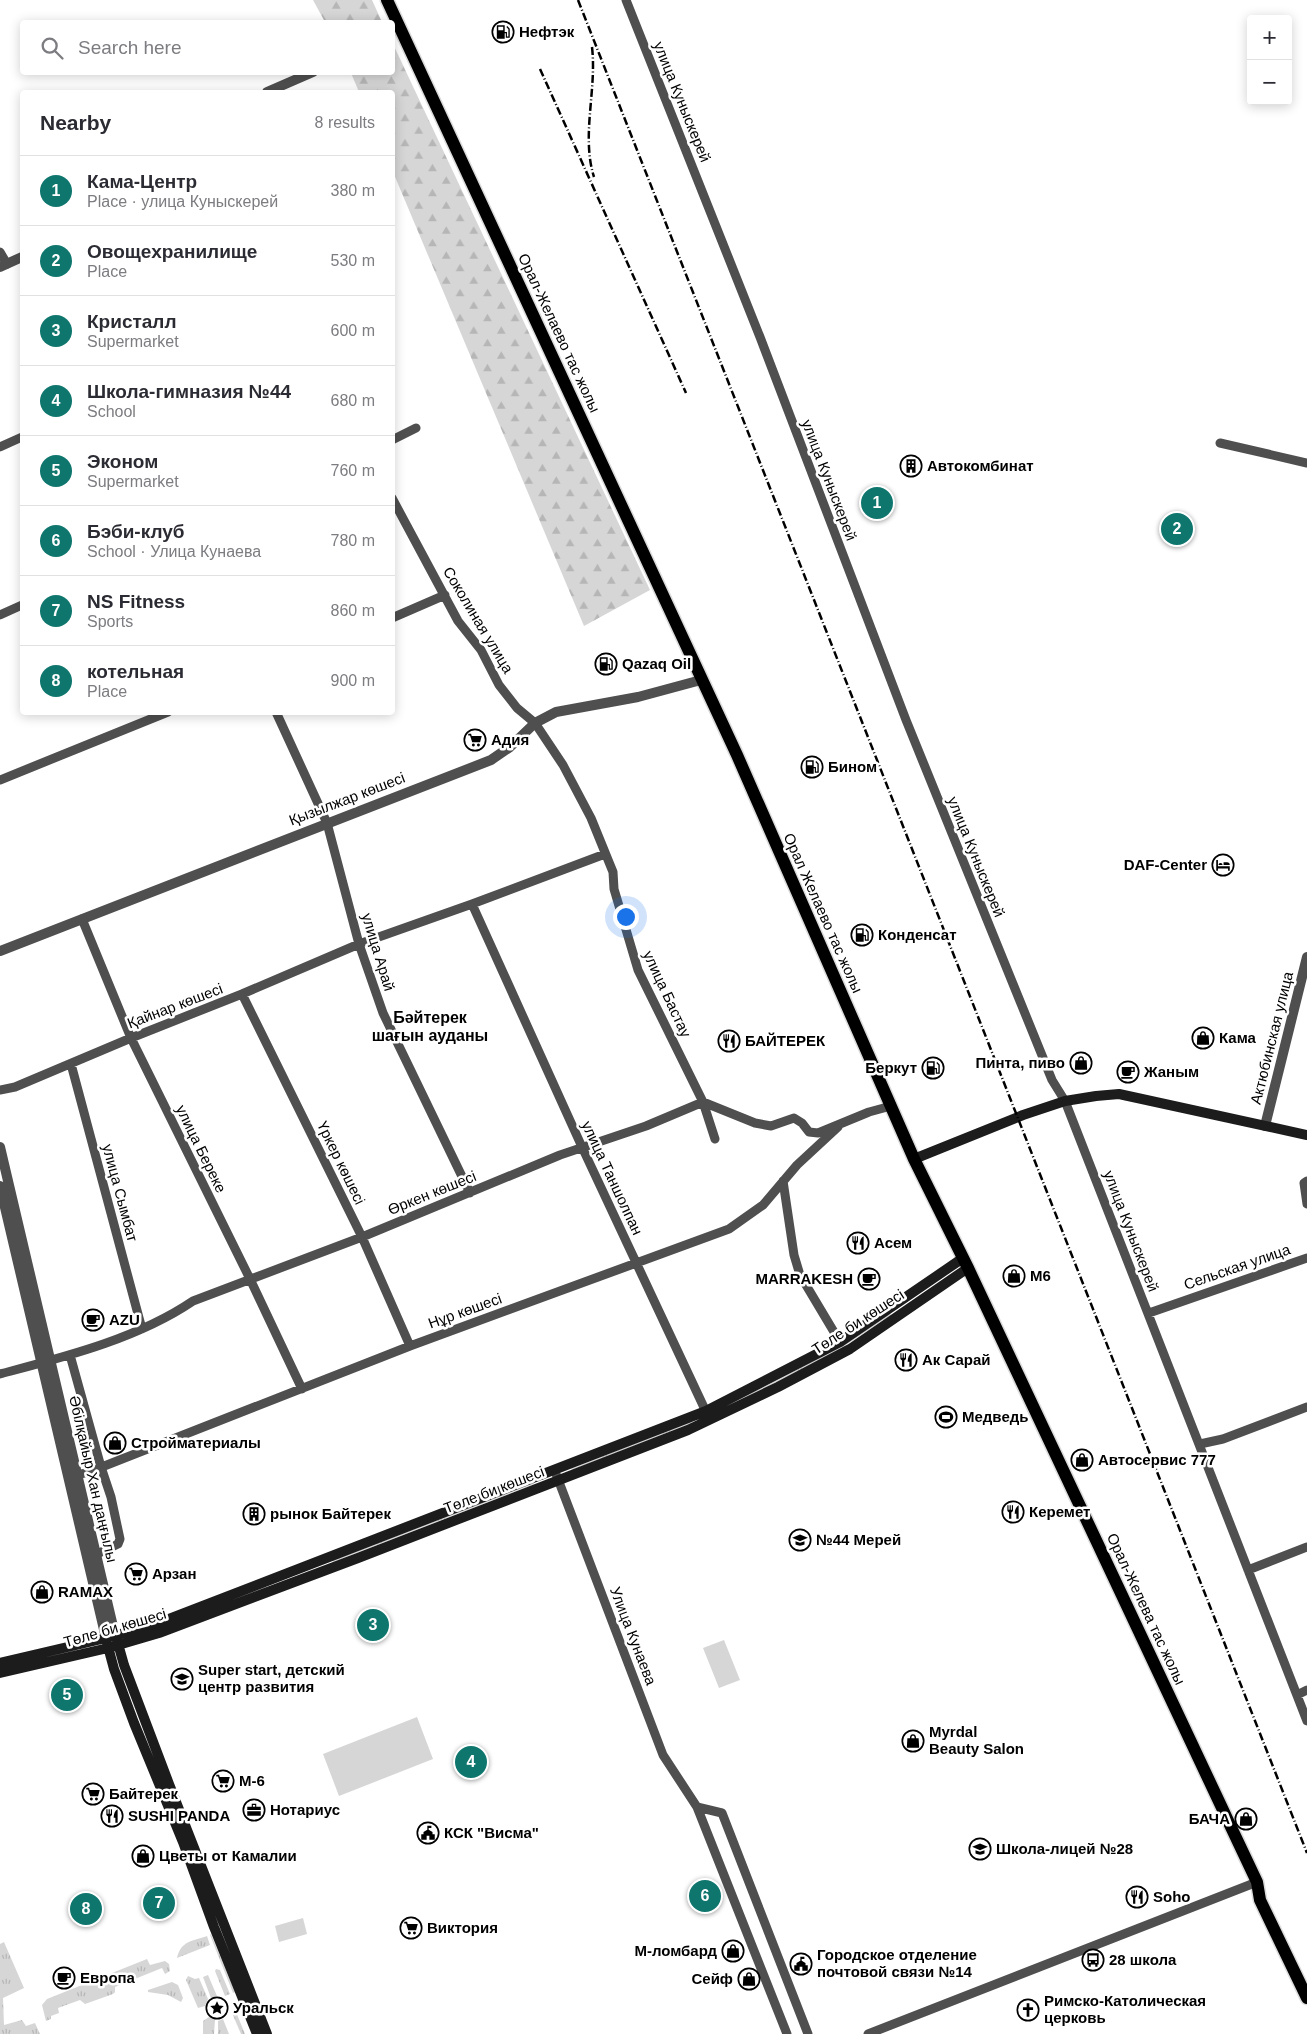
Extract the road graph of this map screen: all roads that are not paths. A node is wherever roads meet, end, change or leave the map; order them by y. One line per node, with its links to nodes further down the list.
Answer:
1 (387, 0): 3 (main road, Орал-Желаево тас жолы)
2 (626, 0): 37 (street, улица Куныскерей)
3 (393, 20)
4 (397, 33): 21 (main road, Орал-Желаево тас жолы)
5 (306, 75): 6 (street)
6 (272, 90)
7 (0, 252): 9 (street)
8 (20, 258): 9 (street)
9 (3, 266)
10 (416, 428): 12 (street)
11 (20, 437): 14 (street)
12 (395, 438)
13 (1220, 443): 15 (street)
14 (0, 447)
15 (1307, 463)
16 (395, 503): 17 (street, Соколиная улица)
17 (445, 595): 20 (street); 24 (street, Соколиная улица)
18 (20, 606): 19 (street)
19 (0, 615)
20 (395, 617)
21 (701, 680): 24 (street, Қызылжар көшесі); 39 (main road, Орал Желаево тас жолы)
22 (161, 715): 25 (street)
23 (277, 715): 26 (street, улица Арай)
24 (535, 723): 26 (street, Қызылжар көшесі); 27 (street, улица Бастау)
25 (0, 780)
26 (327, 822): 29 (street, Қызылжар көшесі); 30 (street, улица Арай)
27 (605, 854): 28 (street, Қайнар көшесі); 38 (street, улица Бастау)
28 (472, 904): 30 (street, Қайнар көшесі); 44 (street, улица Таншолпан)
29 (82, 919): 31 (street, Қызылжар көшесі); 34 (street, улица Береке)
30 (359, 944): 33 (street, Қайнар көшесі); 50 (street, улица Арай)
31 (0, 951)
32 (1307, 957): 41 (street, Актюбинская улица)
33 (242, 994): 34 (street, Қайнар көшесі); 52 (street, Үркер көшесі)
34 (131, 1038): 35 (street, Қайнар көшесі); 56 (street, улица Береке)
35 (72, 1064): 36 (street, Қайнар көшесі); 58 (street, улица Сымбат)
36 (0, 1090)
37 (1065, 1101): 41 (main road); 46 (main road); 57 (street, улица Куныскерей)
38 (703, 1102): 40 (street); 43 (street, улица Бастау); 44 (street, Өркен көшесі)
39 (891, 1106): 40 (street); 46 (main road, Орал Желаево тас жолы)
40 (843, 1121): 47 (street, Нұр көшесі)
41 (1264, 1126): 42 (main road)
42 (1307, 1135)
43 (716, 1140)
44 (582, 1146): 50 (street, Өркен көшесі); 55 (street, улица Таншолпан)
45 (0, 1147): 62 (street, Әбілқайыр Хан даңғылы)
46 (914, 1159): 54 (main road)
47 (783, 1181): 55 (street, Нұр көшесі); 59 (street)
48 (1307, 1181): 51 (street)
49 (0, 1186): 62 (street, Әбілқайыр Хан даңғылы)
50 (470, 1192): 52 (street, Өркен көшесі)
51 (1307, 1204)
52 (362, 1237): 56 (street, Өркен көшесі); 60 (street, Үркер көшесі)
53 (1307, 1258): 57 (street, Сельская улица)
54 (966, 1262): 59 (main road, Төле би көшесі); 66 (main road, Төле би көшесі); 83 (main road, Орал-Желева тас жолы)
55 (637, 1263): 60 (street, Нұр көшесі); 66 (street, улица Таншолпан)
56 (250, 1278): 58 (street, Өркен көшесі); 64 (street, улица Береке)
57 (1149, 1313): 67 (street, улица Куныскерей)
58 (142, 1329): 61 (street, Өркен көшесі)
59 (840, 1342): 66 (main road, Төле би көшесі)
60 (410, 1346): 64 (street, Нұр көшесі)
61 (70, 1355): 62 (street, Өркен көшесі); 68 (street)
62 (45, 1361): 63 (street, Өркен көшесі); 69 (street, Әбілқайыр Хан даңғылы); 71 (street, Әбілқайыр Хан даңғылы)
63 (0, 1374)
64 (302, 1389): 68 (street, Нұр көшесі)
65 (1307, 1407): 67 (street)
66 (708, 1415): 70 (main road, Төле би көшесі); 72 (main road, Төле би көшесі)
67 (1200, 1444): 75 (street, улица Куныскерей)
68 (101, 1467): 71 (street, Нұр көшесі); 74 (street)
69 (65, 1469): 71 (street); 76 (street, Әбілқайыр Хан даңғылы)
70 (555, 1470): 72 (street, Улица Кунаева); 76 (main road, Төле би көшесі)
71 (77, 1475): 74 (street, Әбілқайыр Хан даңғылы)
72 (559, 1480): 76 (main road, Төле би көшесі); 82 (street, Улица Кунаева)
73 (1307, 1547): 75 (street)
74 (96, 1556): 76 (street, Әбілқайыр Хан даңғылы)
75 (1248, 1570): 80 (street, улица Куныскерей)
76 (112, 1641): 77 (main road, Төле би көшесі); 78 (main road, Төле би көшесі); 85 (main road, Әбілқайыр Хан даңғылы); 86 (main road, Әбілқайыр Хан даңғылы)
77 (0, 1663)
78 (0, 1673)
79 (1307, 1690): 80 (street)
80 (1297, 1695): 81 (street, улица Куныскерей)
81 (1307, 1721)
82 (697, 1807): 87 (street, Улица Кунаева); 88 (street)
83 (1257, 1882): 84 (main road); 89 (street)
84 (1307, 1998)
85 (256, 2034)
86 (267, 2034)
87 (787, 2034)
88 (808, 2034)
89 (868, 2034)

